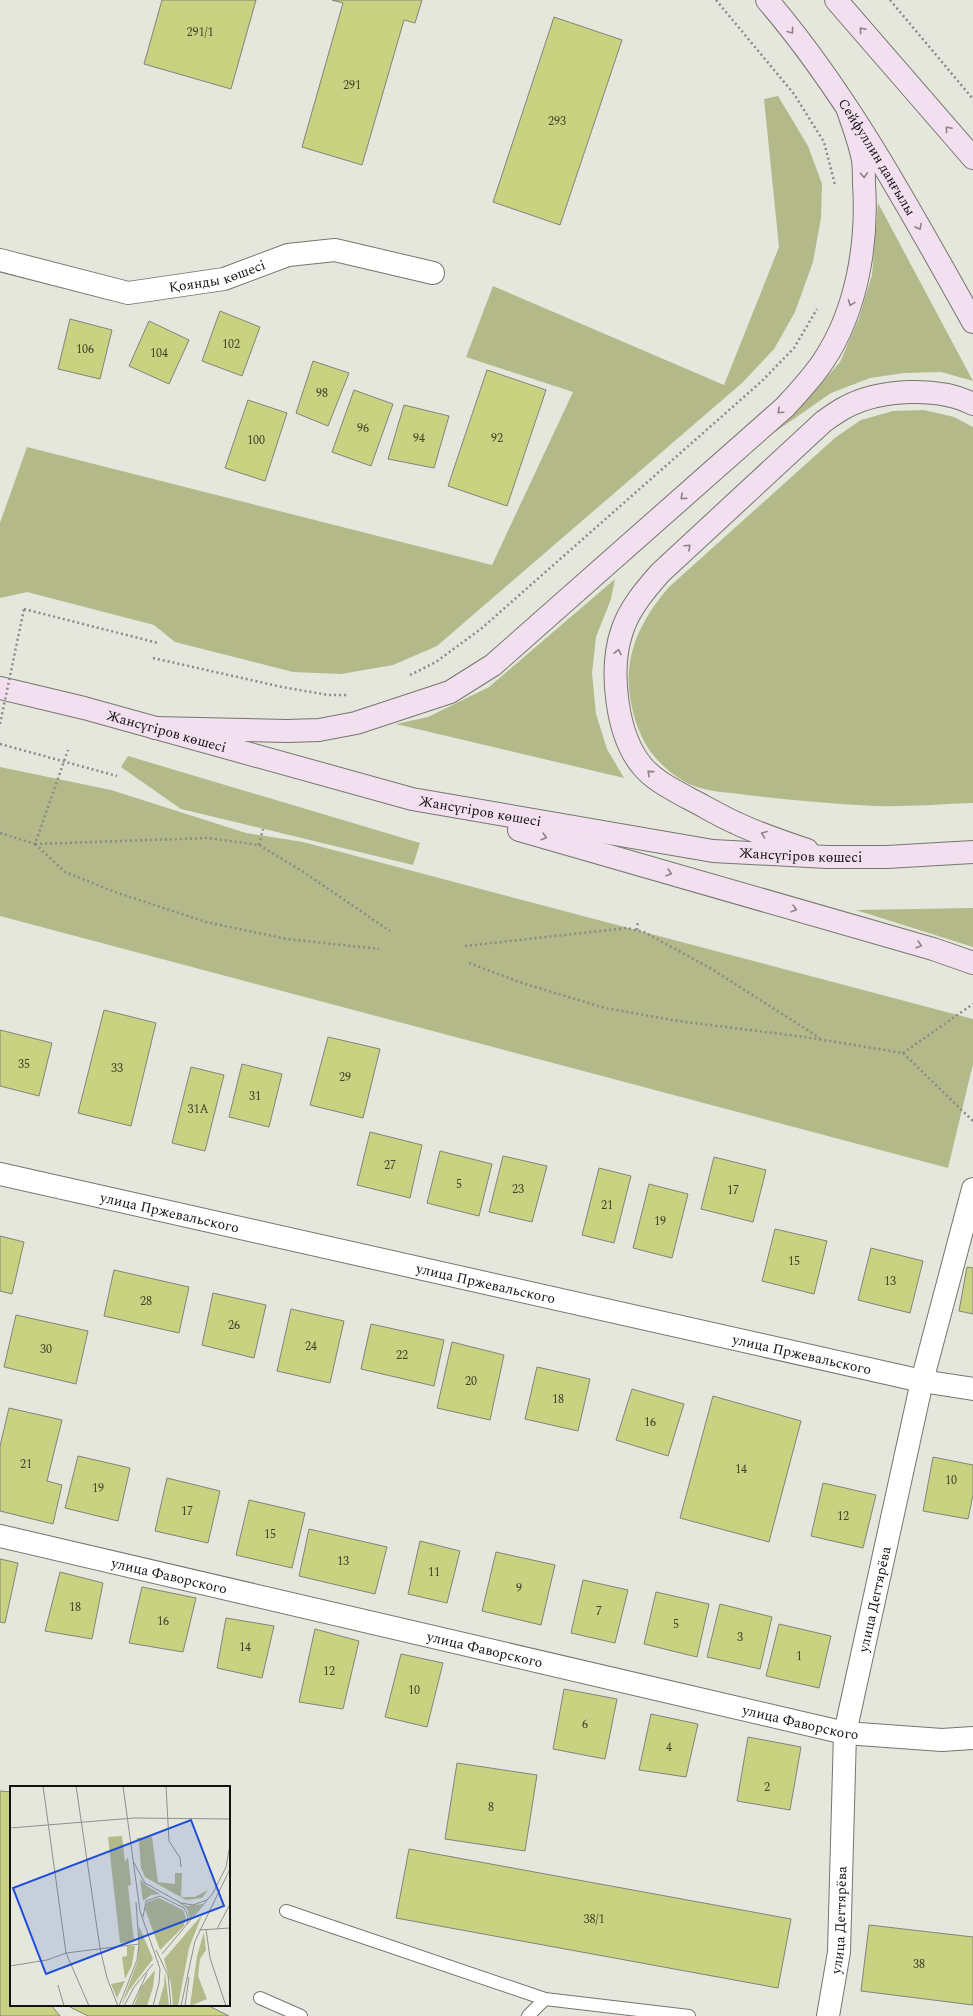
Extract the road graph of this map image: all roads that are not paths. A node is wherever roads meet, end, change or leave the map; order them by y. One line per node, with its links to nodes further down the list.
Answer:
1 (767, 0): 3 (main road, Сейфуллин даңғылы, one-way to 3)
2 (836, 0): 4 (main road, one-way to 2)
3 (848, 110): 7 (main road, Сейфуллин даңғылы, one-way to 7); 10 (main road, one-way to 10)
4 (973, 158)
5 (0, 260): 6 (street, Қоянды көшесі)
6 (433, 272)
7 (973, 322)
8 (973, 404): 13 (main road, one-way to 8)
9 (0, 688): 10 (main road, Жансүгіров көшесі)
10 (156, 728): 11 (main road, Жансүгіров көшесі)
11 (412, 799): 13 (main road, Жансүгіров көшесі); 14 (main road, one-way to 14)
12 (973, 852): 13 (main road, Жансүгіров көшесі)
13 (827, 857)
14 (973, 963)
15 (0, 1174): 17 (street, улица Пржевальского)
16 (973, 1189): 17 (street, улица Дегтярёва)
17 (922, 1381): 18 (street, улица Пржевальского); 20 (street, улица Дегтярёва)
18 (973, 1389)
19 (0, 1536): 20 (street, улица Фаворского)
20 (845, 1733): 21 (street, улица Фаворского); 28 (street, улица Дегтярёва)
21 (973, 1738)
22 (286, 1910): 24 (lane)
23 (260, 1998): 25 (lane)
24 (545, 1999): 26 (lane); 27 (lane)
25 (300, 2016)
26 (528, 2016)
27 (689, 2016)
28 (828, 2016)

